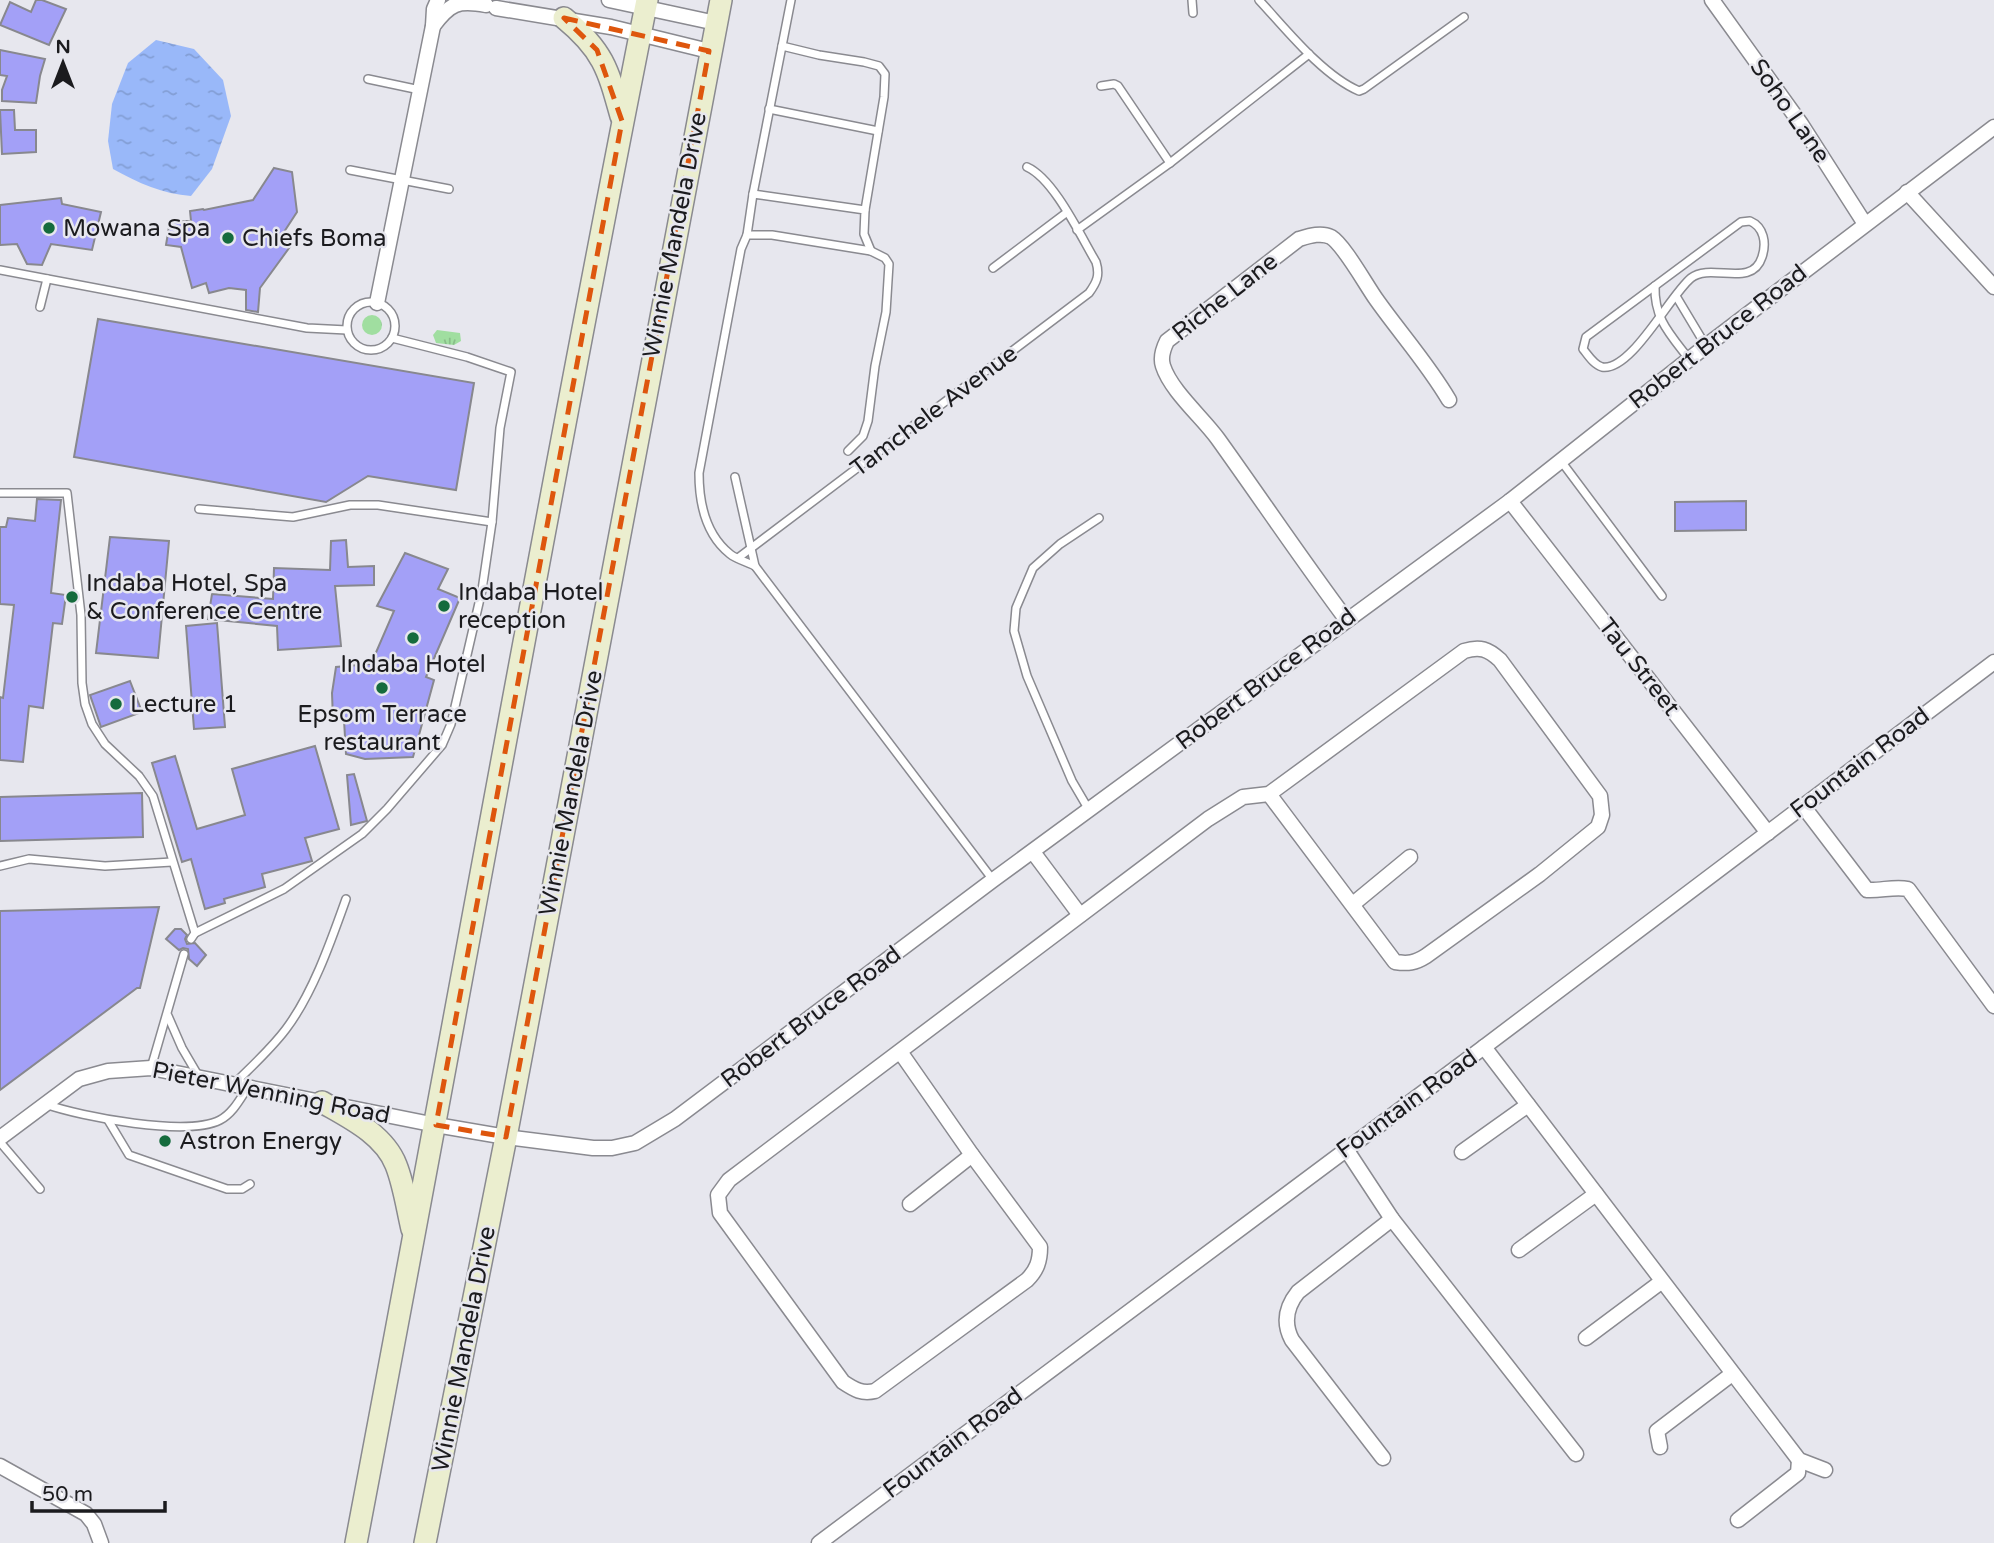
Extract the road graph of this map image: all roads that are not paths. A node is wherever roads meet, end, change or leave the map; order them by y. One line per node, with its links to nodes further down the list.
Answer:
1 (439, 0): 13 (street)
2 (609, 0): 8 (street)
3 (720, 0): 12 (main road, Winnie Mandela Drive)
4 (792, 0): 15 (lane)
5 (1192, 0): 9 (lane)
6 (1259, 0): 17 (lane)
7 (1712, 0): 34 (street, Soho Lane)
8 (646, 4): 12 (street); 14 (main road)
9 (1193, 13)
10 (1464, 17): 17 (lane)
11 (564, 18): 13 (street); 14 (street); 22 (main road)
12 (716, 23): 16 (main road, Winnie Mandela Drive)
13 (433, 26): 20 (street)
14 (640, 33): 16 (street); 22 (main road)
15 (782, 46): 21 (lane); 24 (lane)
16 (709, 51): 91 (main road, Winnie Mandela Drive)
17 (1309, 54): 25 (lane)
18 (368, 79): 20 (lane)
19 (1101, 86): 25 (lane)
20 (420, 90): 28 (street)
21 (769, 109): 24 (lane); 31 (lane)
22 (622, 121): 90 (main road)
23 (1994, 127): 30 (street, Robert Bruce Road)
24 (878, 131): 32 (lane)
25 (1170, 163): 35 (lane)
26 (1027, 167): 33 (lane)
27 (350, 170): 28 (lane)
28 (402, 180): 29 (lane); 44 (street)
29 (449, 190)
30 (1907, 192): 34 (street, Robert Bruce Road); 42 (street)
31 (753, 194): 32 (lane); 36 (lane)
32 (865, 211): 37 (lane)
33 (1066, 213): 35 (lane); 38 (lane)
34 (1865, 224): 49 (street, Robert Bruce Road)
35 (1077, 230): 60 (lane, Tamchele Avenue)
36 (747, 235): 37 (lane); 61 (lane)
37 (871, 251): 52 (lane)
38 (993, 268)
39 (0, 270): 40 (lane)
40 (47, 279): 45 (lane); 47 (lane)
41 (1655, 286): 43 (lane); 46 (lane); 46 (lane)
42 (1994, 287)
43 (1676, 296): 46 (lane); 49 (lane)
44 (377, 303): 47 (lane); 48 (lane)
45 (40, 307)
46 (1659, 318): 50 (lane)
47 (347, 330): 48 (lane)
48 (392, 338): 59 (lane)
49 (1706, 346): 50 (street, Robert Bruce Road)
50 (1689, 359): 53 (street, Robert Bruce Road)
51 (1449, 400): 64 (street, Riche Lane)
52 (848, 451)
53 (1560, 460): 56 (street, Robert Bruce Road); 63 (lane)
54 (735, 477): 60 (lane)
55 (0, 493): 72 (lane)
56 (1510, 501): 64 (street, Robert Bruce Road); 69 (street, Tau Street)
57 (199, 509): 59 (lane)
58 (1099, 518): 68 (lane)
59 (492, 522): 72 (lane)
60 (751, 549): 61 (lane, Tamchele Avenue); 62 (lane)
61 (738, 558): 62 (lane)
62 (755, 566): 74 (lane)
63 (1662, 596)
64 (1346, 619): 68 (street, Robert Bruce Road)
65 (1994, 662): 67 (street, Fountain Road)
66 (1269, 794): 76 (street); 76 (street); 77 (street)
67 (1803, 806): 69 (street, Fountain Road); 79 (street)
68 (1089, 811): 70 (street, Robert Bruce Road)
69 (1768, 833): 81 (street, Fountain Road)
70 (1033, 852): 74 (street, Robert Bruce Road); 77 (street)
71 (1410, 858): 76 (street)
72 (172, 863): 73 (lane)
73 (0, 866)
74 (993, 880): 91 (street, Robert Bruce Road)
75 (346, 900): 85 (lane)
76 (1353, 904)
77 (1080, 915): 82 (street)
78 (184, 954): 80 (lane)
79 (1994, 1006)
80 (168, 1015): 83 (lane); 84 (lane)
81 (1484, 1047): 88 (street); 93 (street, Fountain Road)
82 (901, 1052): 95 (street); 95 (street)
83 (151, 1069): 84 (street, Pieter Wenning Road); 87 (street, Pieter Wenning Road)
84 (200, 1078): 85 (street, Pieter Wenning Road)
85 (240, 1086): 86 (street, Pieter Wenning Road); 89 (lane)
86 (322, 1102): 90 (street, Pieter Wenning Road); 101 (main road)
87 (44, 1104): 89 (lane); 92 (street, Pieter Wenning Road)
88 (1528, 1105): 94 (street); 98 (street)
89 (108, 1120): 96 (lane)
90 (436, 1125): 91 (street, Robert Bruce Road); 101 (main road)
91 (506, 1137): 116 (main road, Winnie Mandela Drive)
92 (0, 1140): 97 (lane)
93 (1346, 1149): 100 (street); 113 (street, Fountain Road)
94 (1462, 1152)
95 (972, 1155): 99 (street)
96 (250, 1184)
97 (40, 1189)
98 (1596, 1194): 102 (street); 103 (street)
99 (910, 1204)
100 (1392, 1219): 107 (street); 108 (street)
101 (414, 1238): 115 (main road)
102 (1519, 1250)
103 (1661, 1282): 104 (street); 105 (street)
104 (1586, 1338)
105 (1732, 1374): 106 (street); 109 (street)
106 (1660, 1447)
107 (1576, 1454)
108 (1383, 1458)
109 (1799, 1460): 111 (street); 112 (street)
110 (0, 1466): 114 (street)
111 (1825, 1470)
112 (1738, 1520)
113 (836, 1538): 117 (street, Fountain Road)
114 (101, 1543)
115 (356, 1543)
116 (425, 1543)
117 (818, 1543)

